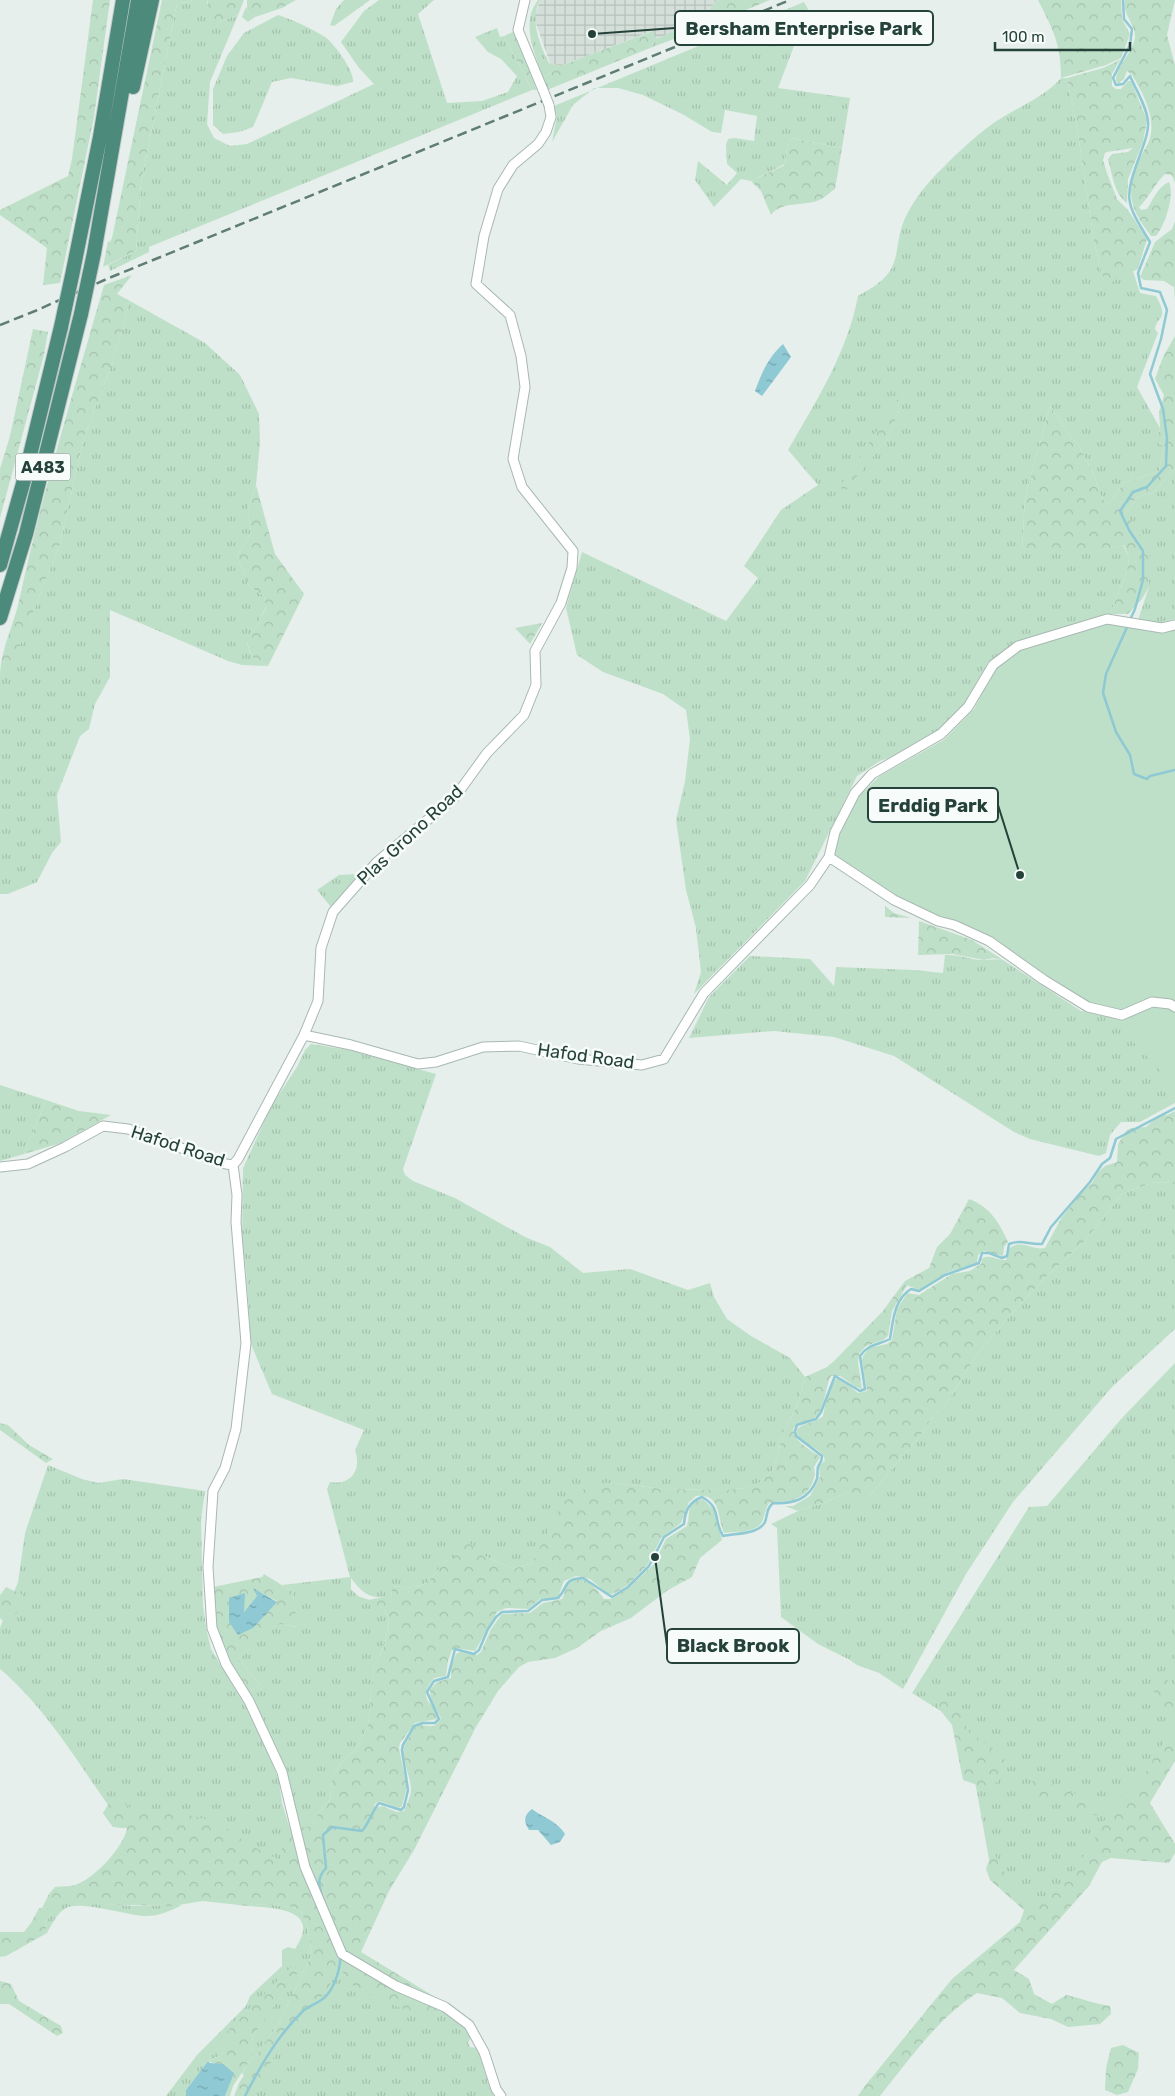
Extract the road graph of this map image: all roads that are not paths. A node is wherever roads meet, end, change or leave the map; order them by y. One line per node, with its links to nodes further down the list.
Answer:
1 (121, 0): 6 (highway, A483, bridge)
2 (138, 0): 5 (highway, A483)
3 (152, 0): 5 (highway)
4 (525, 0): 11 (street, Plas Grono Road, bridge)
5 (106, 191): 7 (highway, A483, bridge)
6 (0, 565)
7 (0, 618)
8 (1175, 625): 9 (street, Hafod Road)
9 (829, 857): 10 (street); 11 (street, Hafod Road)
10 (1175, 1007)
11 (304, 1035): 12 (street, Hafod Road)
12 (233, 1165): 13 (street, Hafod Road); 14 (street)
13 (0, 1167)
14 (501, 2096)

